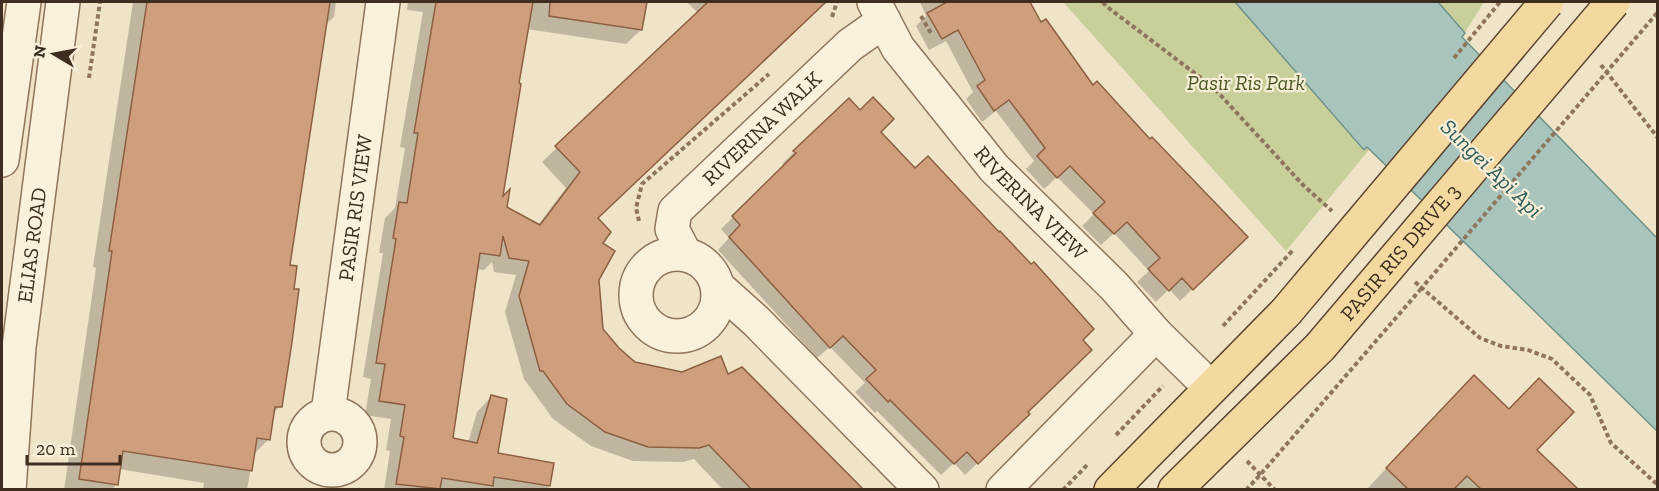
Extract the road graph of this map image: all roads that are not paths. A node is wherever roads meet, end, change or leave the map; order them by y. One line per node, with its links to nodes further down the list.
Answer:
1 (24, 2): 7 (street)
2 (63, 2): 9 (street, ELIAS ROAD)
3 (383, 2): 13 (street, PASIR RIS VIEW)
4 (1547, 2): 12 (main road, bridge)
5 (1613, 2): 18 (main road, PASIR RIS DRIVE 3, bridge)
6 (879, 11): 8 (street, RIVERINA WALK); 11 (street, RIVERINA VIEW)
7 (2, 160)
8 (684, 252): 10 (street); 10 (street)
9 (14, 285): 14 (street, ELIAS ROAD)
10 (718, 287): 15 (street)
11 (1156, 334): 12 (street, RIVERINA VIEW); 16 (street)
12 (1210, 387): 17 (main road)
13 (328, 413)
14 (9, 489)
15 (922, 489)
16 (1003, 489)
17 (1111, 489)
18 (1175, 489)

